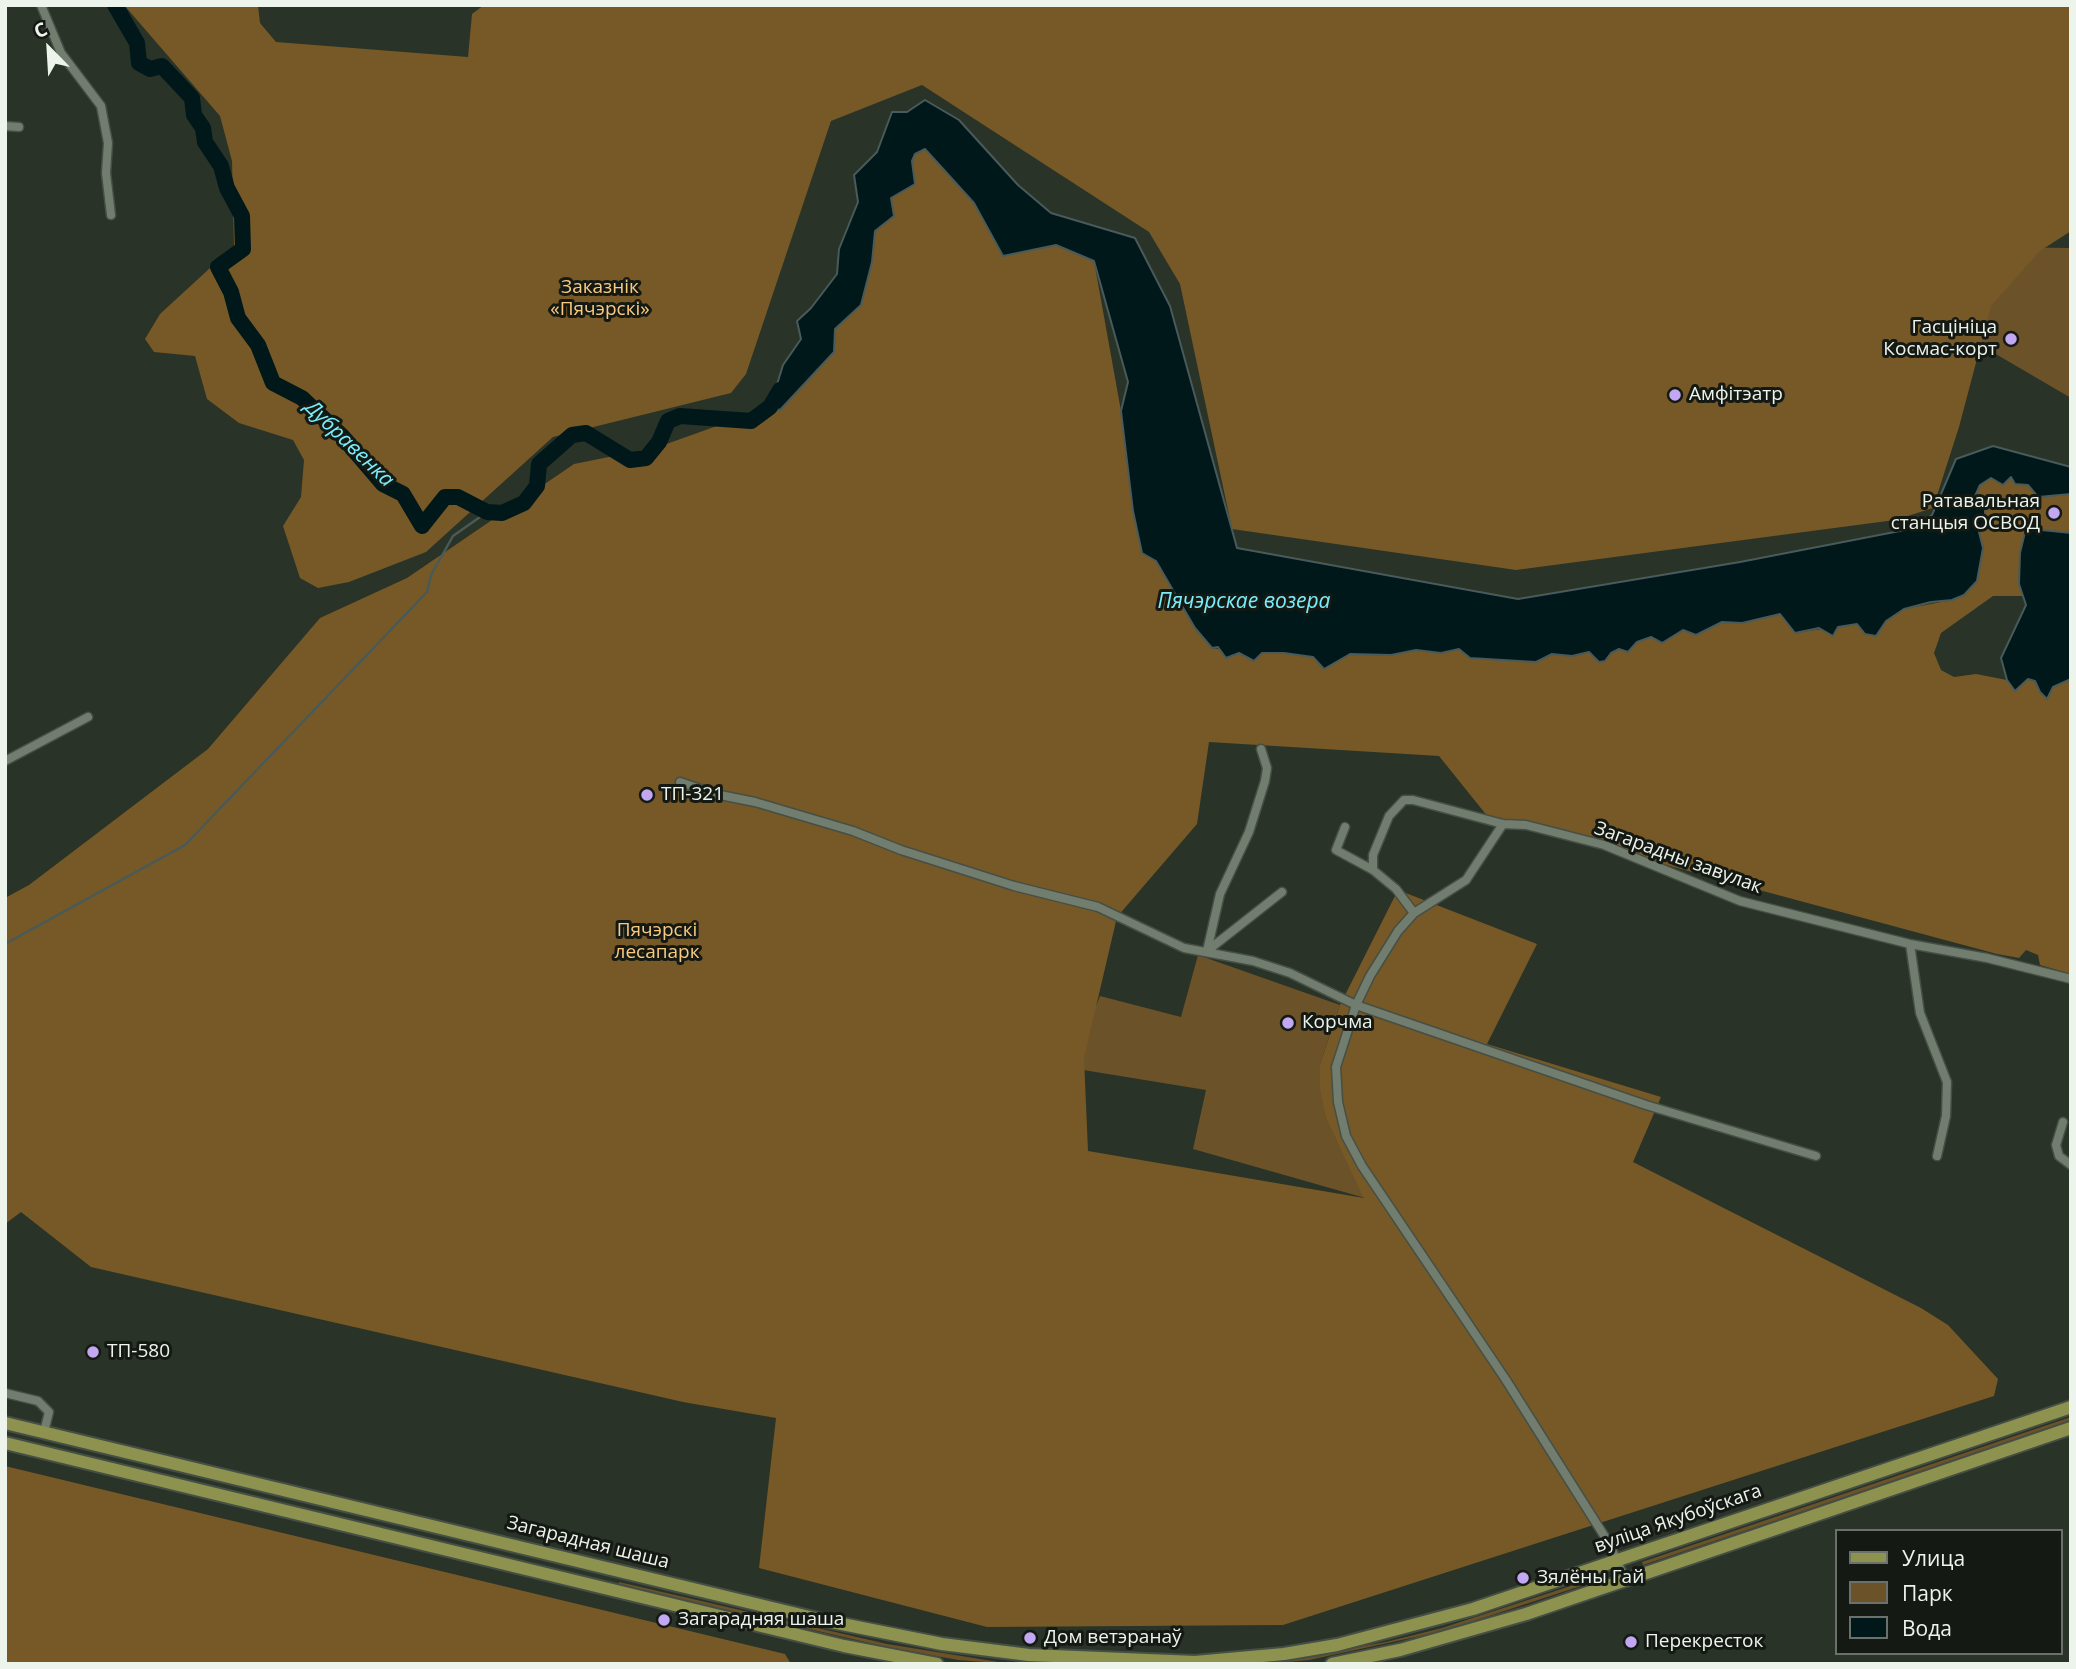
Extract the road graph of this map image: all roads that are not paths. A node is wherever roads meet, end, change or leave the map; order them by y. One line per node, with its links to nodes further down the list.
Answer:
1 (41, 5): 4 (street)
2 (5, 126): 3 (street)
3 (19, 127)
4 (111, 215)
5 (88, 717): 7 (street)
6 (1261, 749): 15 (street)
7 (5, 761)
8 (680, 782): 15 (street)
9 (1503, 824): 11 (street, Загарадны завулак); 13 (street); 14 (street, Загарадны завулак)
10 (1345, 827): 11 (street)
11 (1373, 870): 13 (street)
12 (1282, 892): 15 (street)
13 (1414, 913): 17 (street)
14 (1910, 944): 16 (street, Загарадны завулак); 20 (street)
15 (1207, 950): 17 (street)
16 (2071, 979)
17 (1356, 1005): 19 (street); 28 (street)
18 (2063, 1122): 21 (street)
19 (1816, 1156)
20 (1937, 1156)
21 (2071, 1165)
22 (5, 1393): 26 (street)
23 (2071, 1407): 28 (main road, вуліца Якубоўскага)
24 (5, 1423): 26 (main road, Загарадная шаша)
25 (2071, 1428): 29 (main road, вуліца Якубоўскага)
26 (44, 1432): 30 (main road, Загарадная шаша)
27 (5, 1444): 31 (main road, Загарадная шаша)
28 (1619, 1560): 29 (street); 30 (main road, вуліца Якубоўскага)
29 (1625, 1579): 32 (main road, вуліца Якубоўскага)
30 (1168, 1663)
31 (937, 1664)
32 (1332, 1664)

